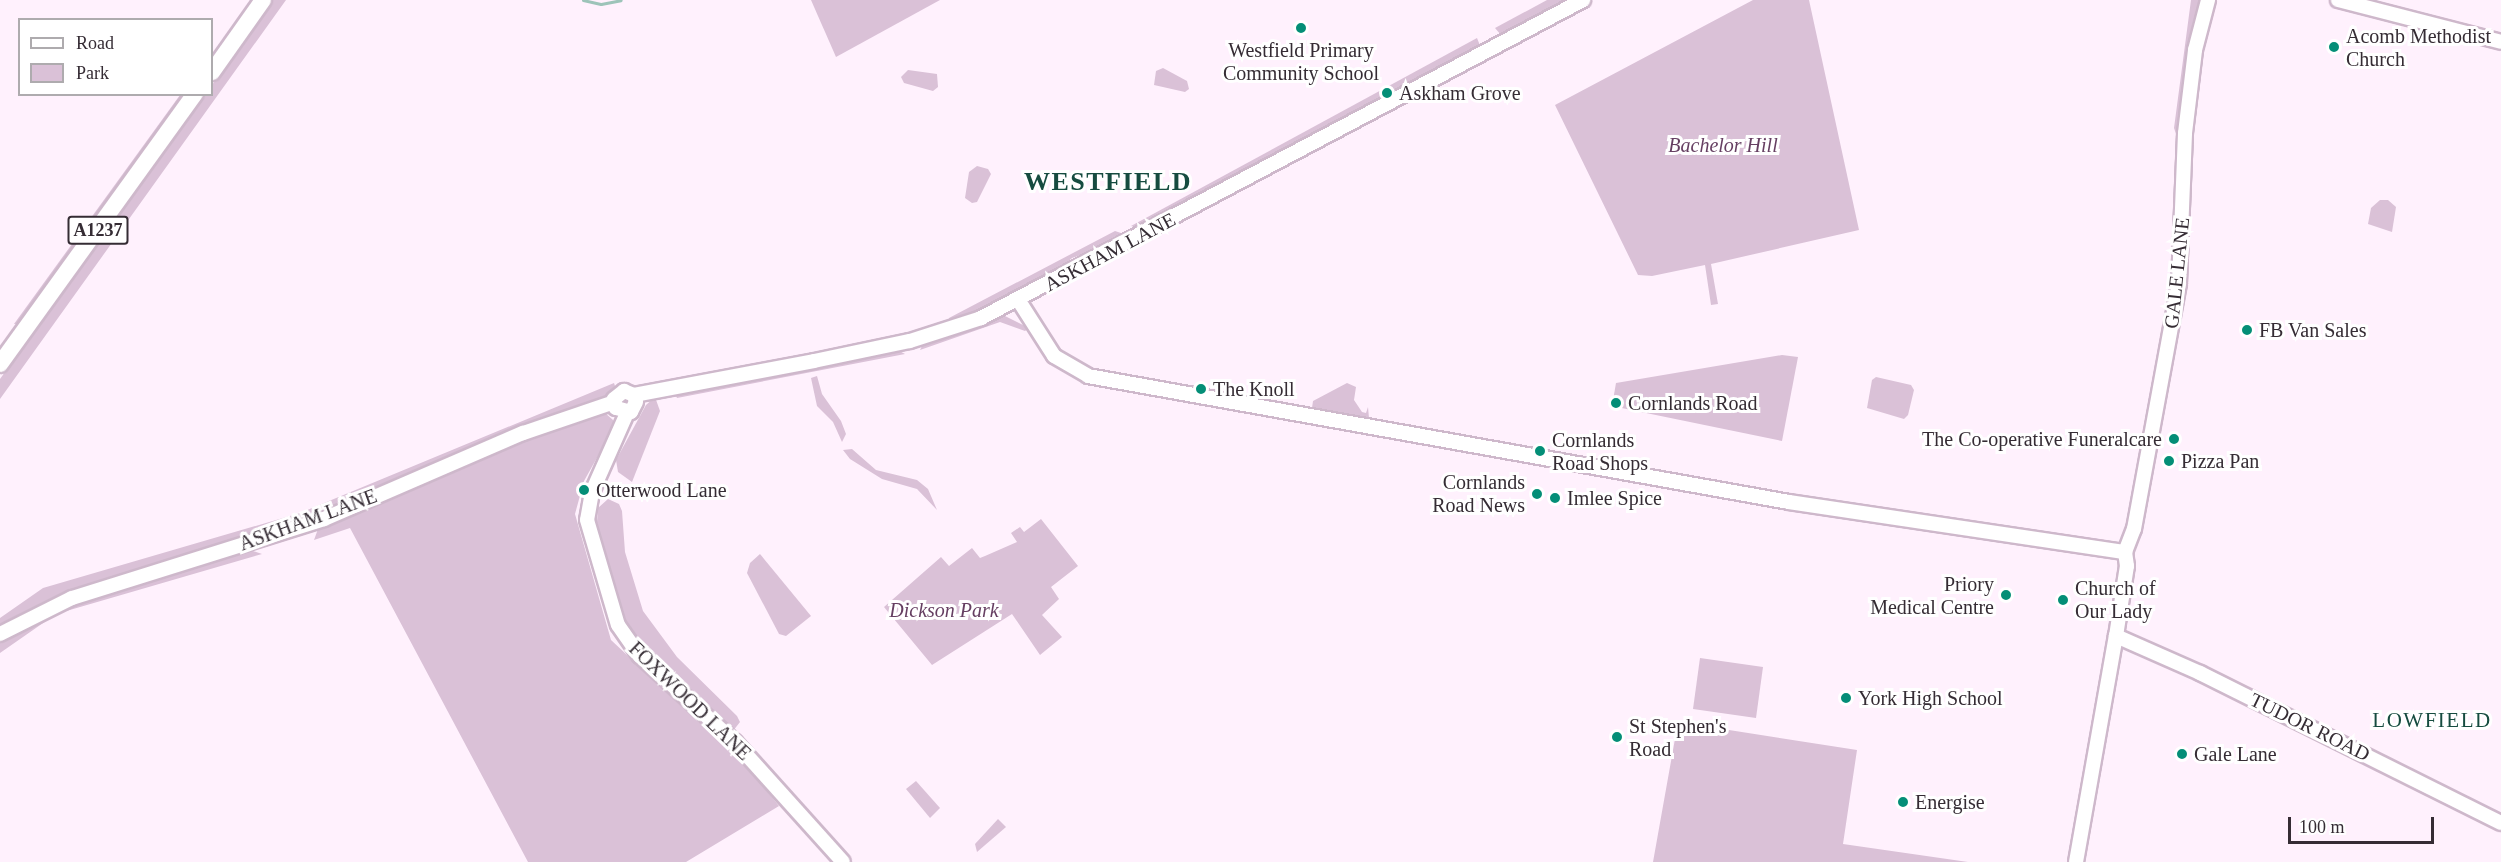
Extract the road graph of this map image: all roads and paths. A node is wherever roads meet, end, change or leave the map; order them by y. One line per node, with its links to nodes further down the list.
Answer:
1 (263, 0): 6 (highway)
2 (1583, 0): 8 (street, ASKHAM LANE)
3 (2208, 0): 13 (street, GALE LANE)
4 (2338, 0): 5 (street)
5 (2501, 42)
6 (213, 71)
7 (194, 96): 9 (highway, A1237)
8 (1019, 301): 10 (street, ASKHAM LANE); 13 (street)
9 (0, 364)
10 (634, 396): 11 (street, ASKHAM LANE); 12 (street)
11 (614, 402): 12 (street); 14 (street, ASKHAM LANE)
12 (627, 413): 17 (street, FOXWOOD LANE)
13 (2125, 552): 15 (street, GALE LANE)
14 (0, 633)
15 (2116, 636): 16 (street, TUDOR ROAD); 18 (street, GALE LANE)
16 (2501, 823)
17 (843, 862)
18 (2076, 862)

